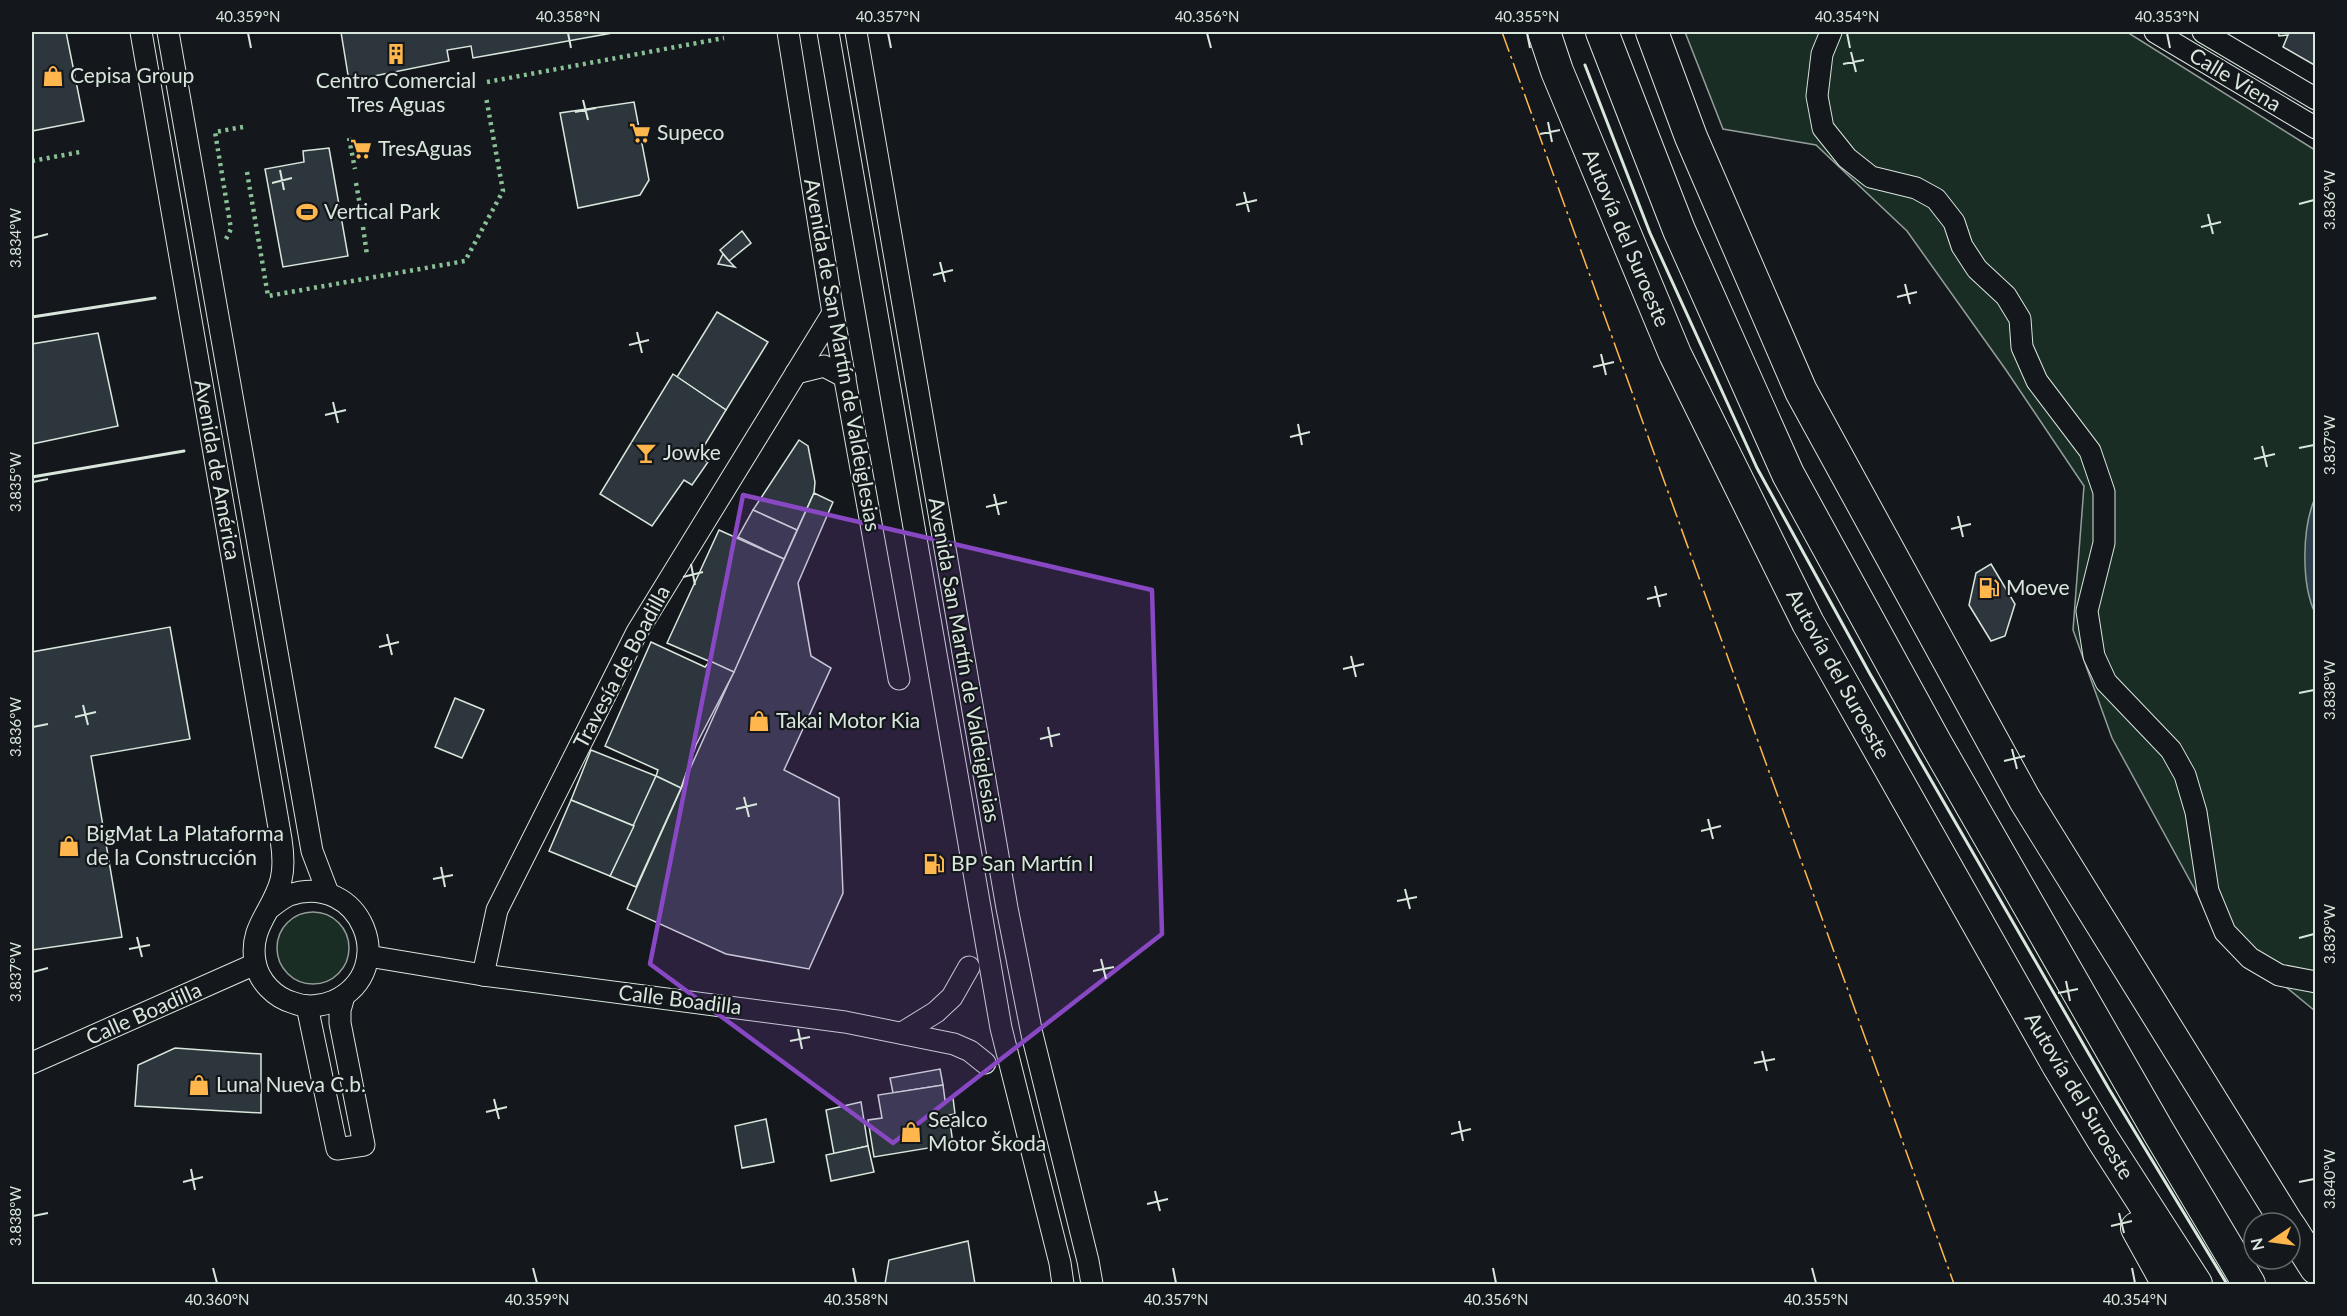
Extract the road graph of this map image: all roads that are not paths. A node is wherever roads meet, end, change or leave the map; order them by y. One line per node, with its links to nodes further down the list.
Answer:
1 (141, 32): 19 (street, Avenida de América)
2 (168, 32): 18 (street, Avenida de América)
3 (788, 32): 14 (street, Avenida de San Martín de Valdeiglesias)
4 (828, 32): 35 (street, Avenida San Martín de Valdeiglesias)
5 (856, 32): 36 (street, Avenida San Martín de Valdeiglesias)
6 (1544, 32): 31 (highway, Autovía del Suroeste)
7 (1602, 32): 30 (highway)
8 (1652, 32): 32 (highway)
9 (1831, 32): 24 (street)
10 (2155, 32): 13 (street, Calle Viena)
11 (2204, 32): 12 (street, Calle Viena)
12 (2316, 99)
13 (2316, 128)
14 (833, 313): 15 (street, Travesía de Boadilla); 16 (street, Avenida de San Martín de Valdeiglesias)
15 (796, 374): 16 (street); 23 (street, Travesía de Boadilla)
16 (844, 377): 17 (street, Avenida de San Martín de Valdeiglesias)
17 (899, 679)
18 (328, 893): 19 (street); 20 (street)
19 (270, 908): 21 (street)
20 (368, 956): 23 (street, Calle Boadilla); 25 (street)
21 (255, 964): 26 (street); 28 (street, Calle Boadilla)
22 (969, 967): 27 (street)
23 (483, 975): 27 (street, Calle Boadilla)
24 (2316, 982)
25 (344, 996): 26 (street); 26 (street)
26 (307, 1006)
27 (902, 1033): 29 (street, Calle Boadilla)
28 (32, 1063)
29 (985, 1063)
30 (2158, 1131): 39 (highway); 40 (highway)
31 (2102, 1138): 37 (highway); 38 (highway, Autovía del Suroeste)
32 (2280, 1211)
33 (2302, 1246): 34 (highway)
34 (2316, 1268)
35 (1063, 1284)
36 (1092, 1284)
37 (2168, 1284)
38 (2196, 1284)
39 (2248, 1284)
40 (2268, 1284)

